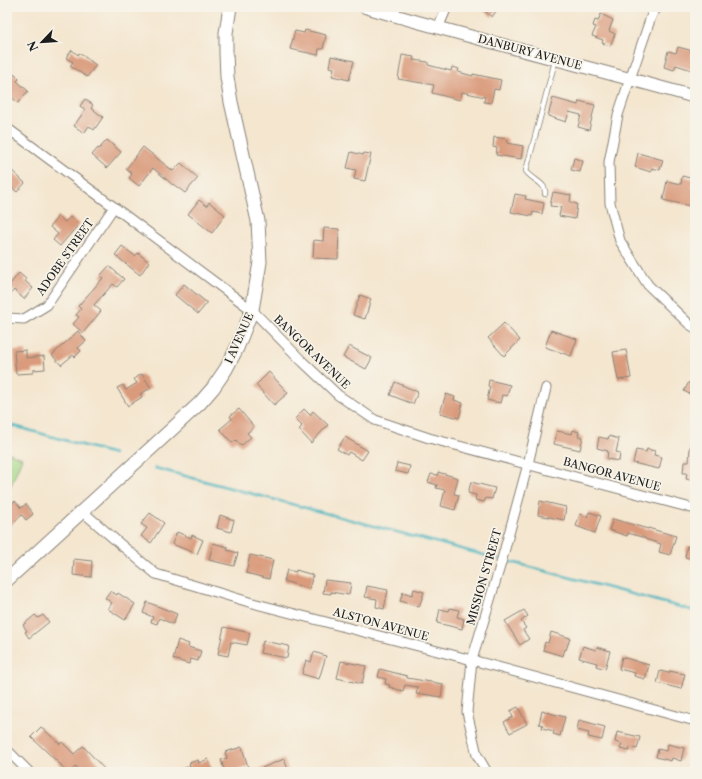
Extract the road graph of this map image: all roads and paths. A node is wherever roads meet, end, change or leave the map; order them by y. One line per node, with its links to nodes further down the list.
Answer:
1 (230, 7): 12 (main road, I AVENUE)
2 (365, 7): 5 (street, DANBURY AVENUE)
3 (447, 7): 5 (street)
4 (658, 7): 7 (street)
5 (438, 28): 6 (street, DANBURY AVENUE)
6 (556, 59): 7 (street, DANBURY AVENUE); 10 (lane)
7 (630, 79): 8 (street, DANBURY AVENUE); 14 (street)
8 (695, 97)
9 (7, 128): 11 (street, BANGOR AVENUE)
10 (545, 194)
11 (114, 207): 12 (street, BANGOR AVENUE); 13 (street, ADOBE STREET)
12 (252, 310): 16 (street, BANGOR AVENUE); 18 (main road, I AVENUE)
13 (7, 318)
14 (695, 328)
15 (546, 388): 16 (street, MISSION STREET)
16 (528, 464): 17 (street, BANGOR AVENUE); 20 (street, MISSION STREET)
17 (695, 509)
18 (82, 511): 19 (main road, I AVENUE); 20 (street, ALSTON AVENUE)
19 (7, 580)
20 (472, 660): 21 (street, ALSTON AVENUE); 24 (street, MISSION STREET)
21 (695, 721)
22 (7, 750): 23 (street)
23 (29, 772)
24 (487, 772)

